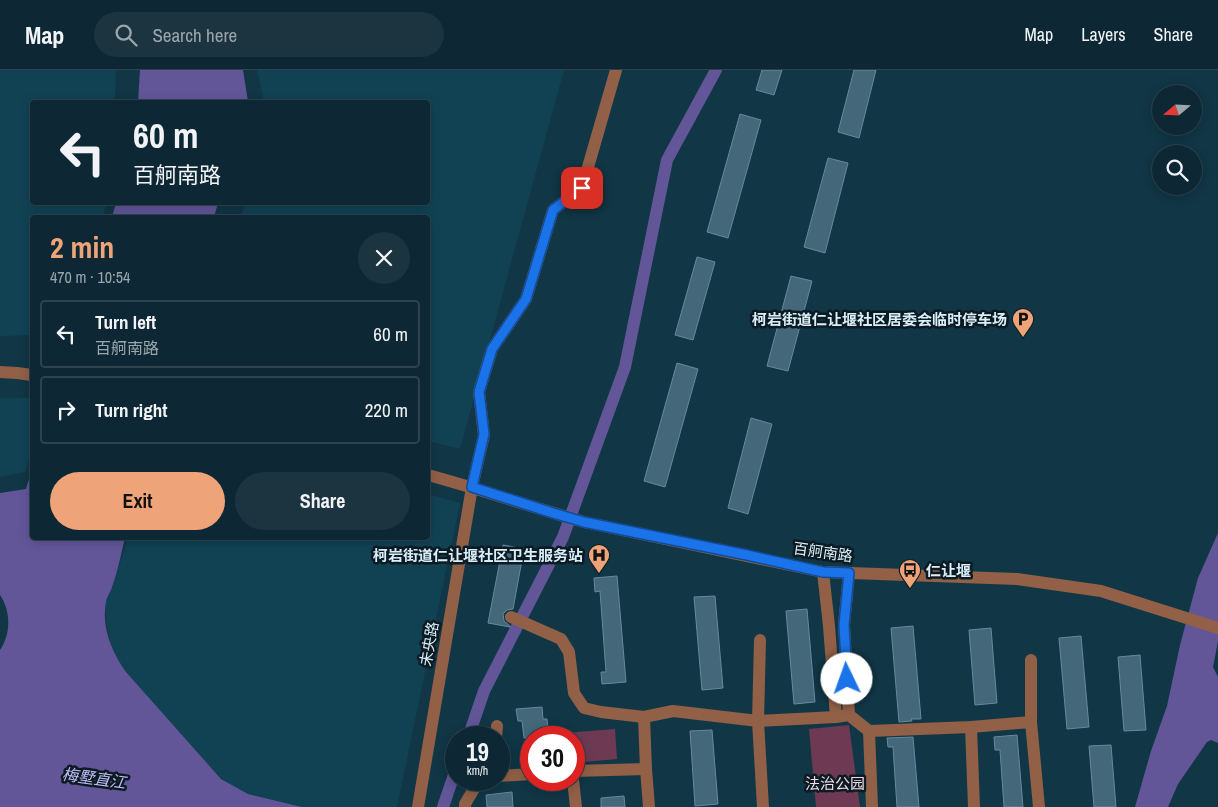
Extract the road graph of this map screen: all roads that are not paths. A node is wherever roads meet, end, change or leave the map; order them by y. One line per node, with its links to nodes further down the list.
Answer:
1 (616, 70): 5 (street, 未央路)
2 (0, 372): 3 (street)
3 (30, 375)
4 (430, 476): 5 (street, 百舸南路)
5 (472, 487): 6 (street, 百舸南路); 23 (street, 未央路)
6 (823, 572): 7 (street, 百舸南路); 14 (street)
7 (849, 573): 9 (street, 百舸南路); 12 (street)
8 (511, 617): 13 (street)
9 (1218, 628)
10 (760, 640): 15 (street)
11 (1031, 660): 16 (street)
12 (849, 715): 14 (street); 18 (street)
13 (644, 717): 15 (street); 19 (street)
14 (836, 717): 15 (street)
15 (758, 721): 27 (street)
16 (1032, 722): 17 (street); 30 (street)
17 (970, 727): 18 (street); 29 (street)
18 (869, 731): 28 (street)
19 (646, 768): 20 (street); 26 (street)
20 (585, 771)
21 (473, 791): 24 (street)
22 (574, 791): 25 (street)
23 (418, 807)
24 (465, 807)
25 (576, 807)
26 (649, 807)
27 (763, 807)
28 (872, 807)
29 (974, 807)
30 (1039, 807)

